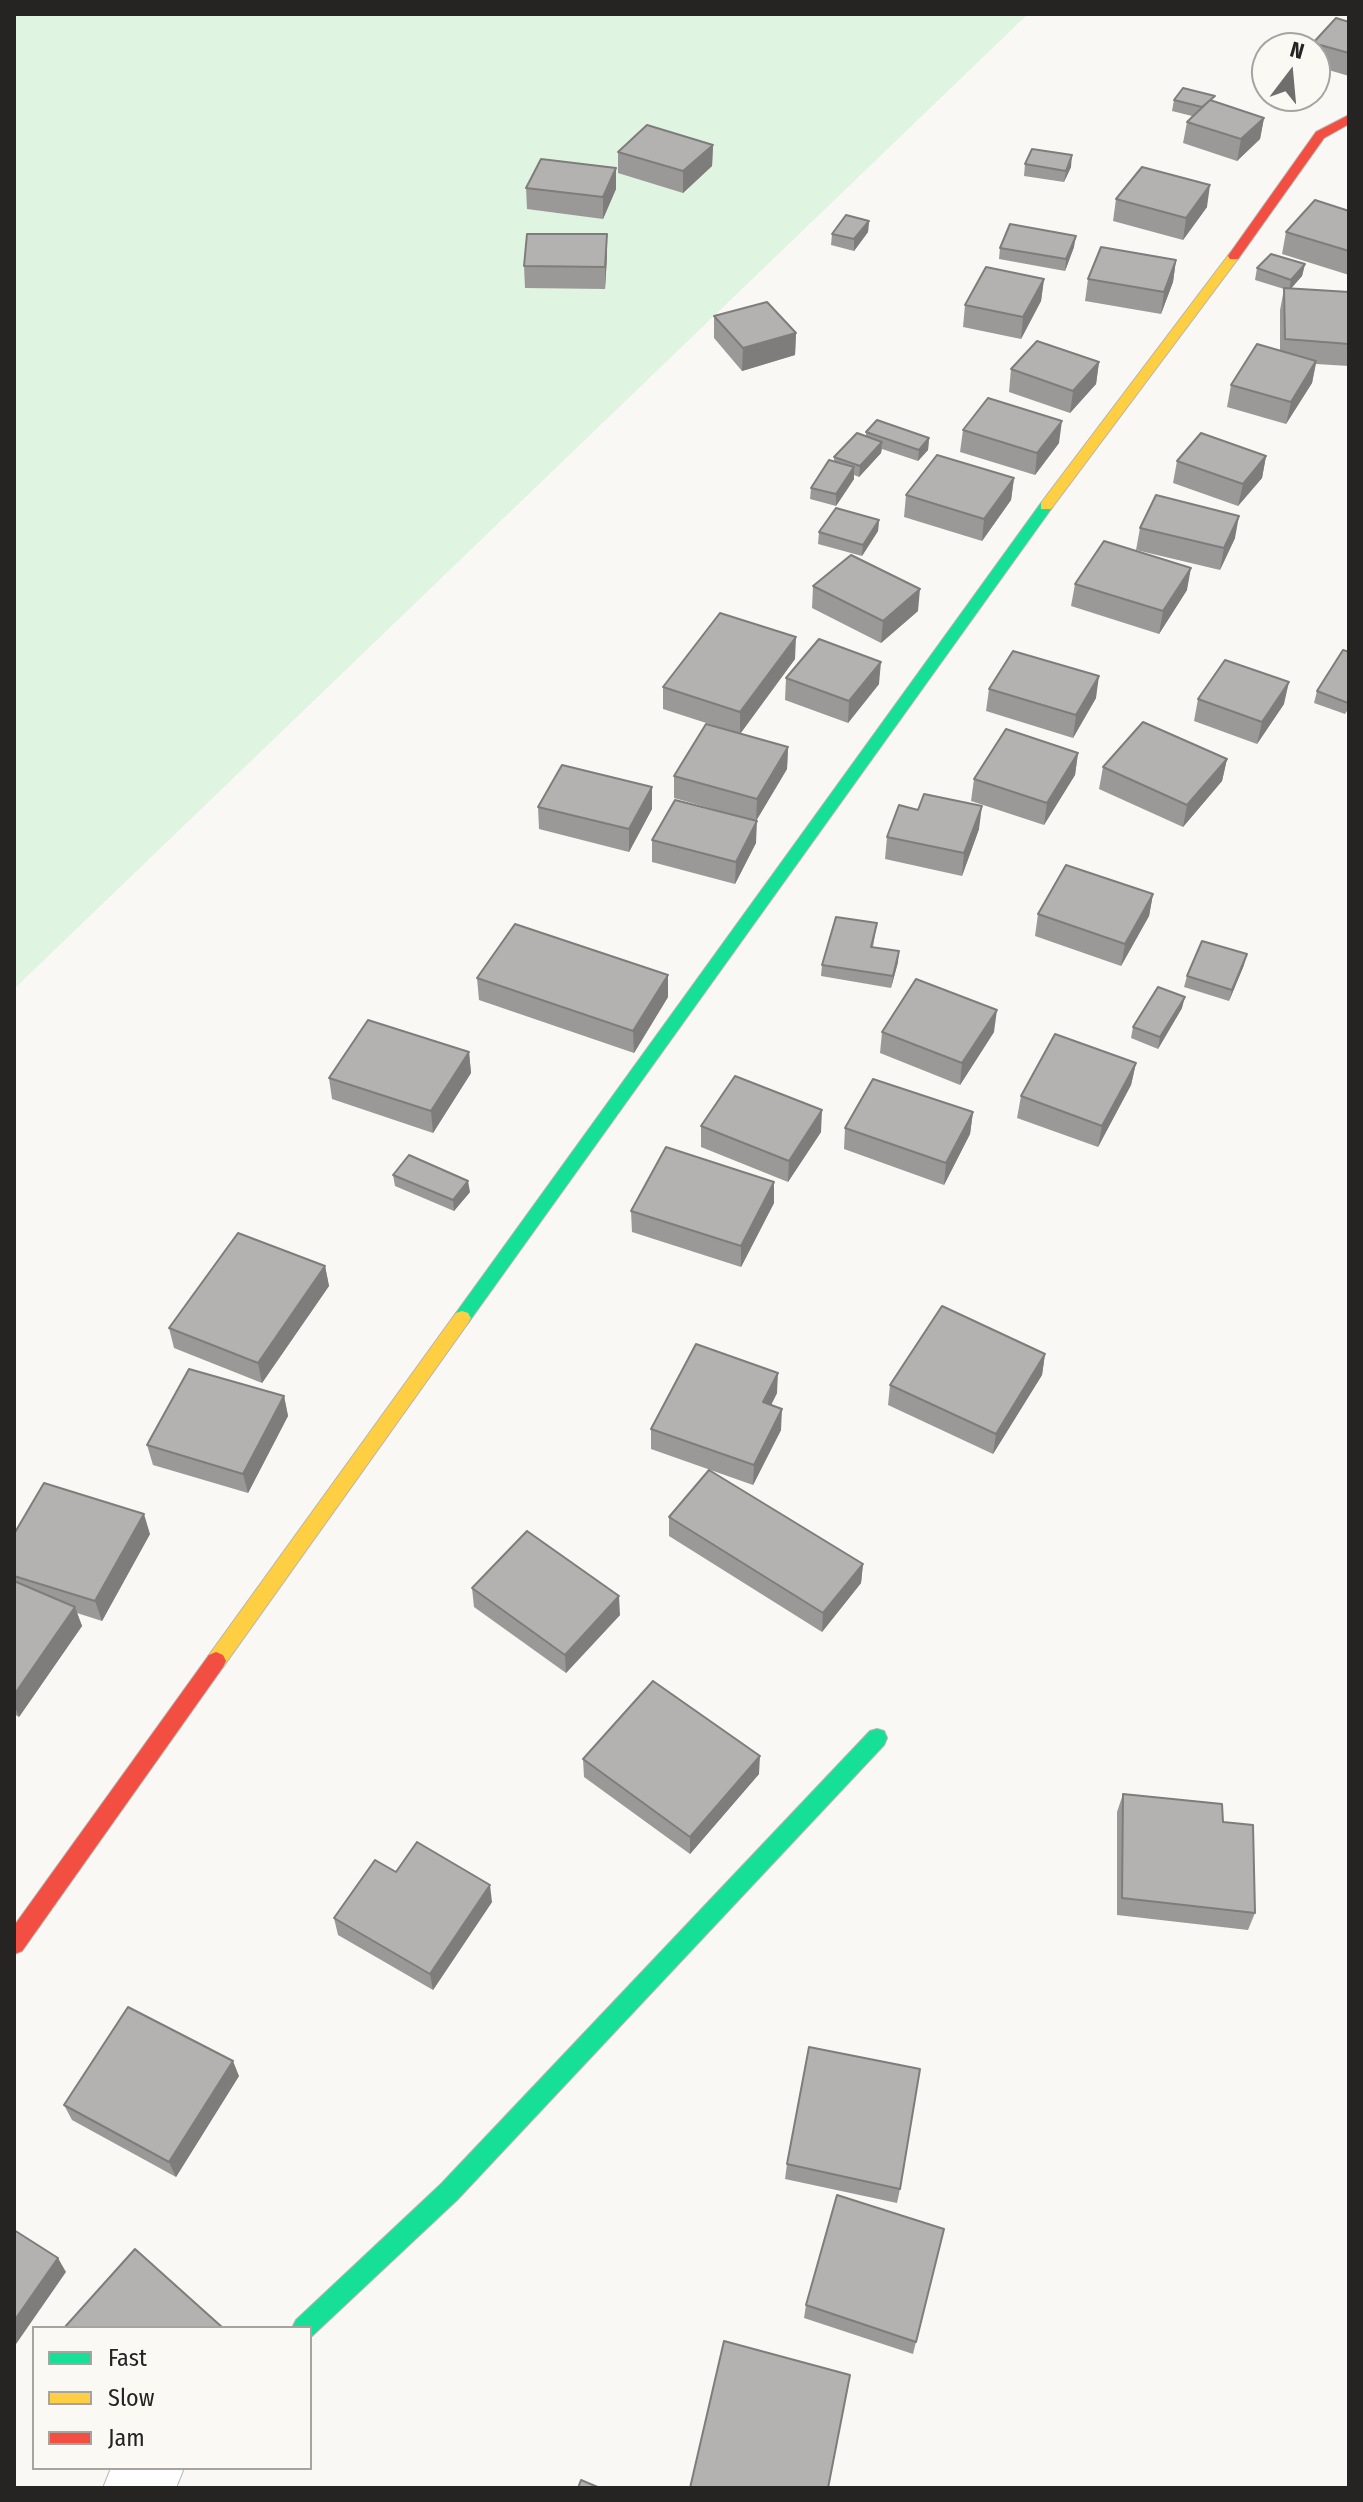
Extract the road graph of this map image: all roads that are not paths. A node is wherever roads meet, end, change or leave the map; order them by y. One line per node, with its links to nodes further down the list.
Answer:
1 (1349, 119): 3 (street)
2 (877, 1738): 4 (street)
3 (14, 1944)
4 (306, 2326)
5 (152, 2470): 6 (street)
6 (133, 2488)

